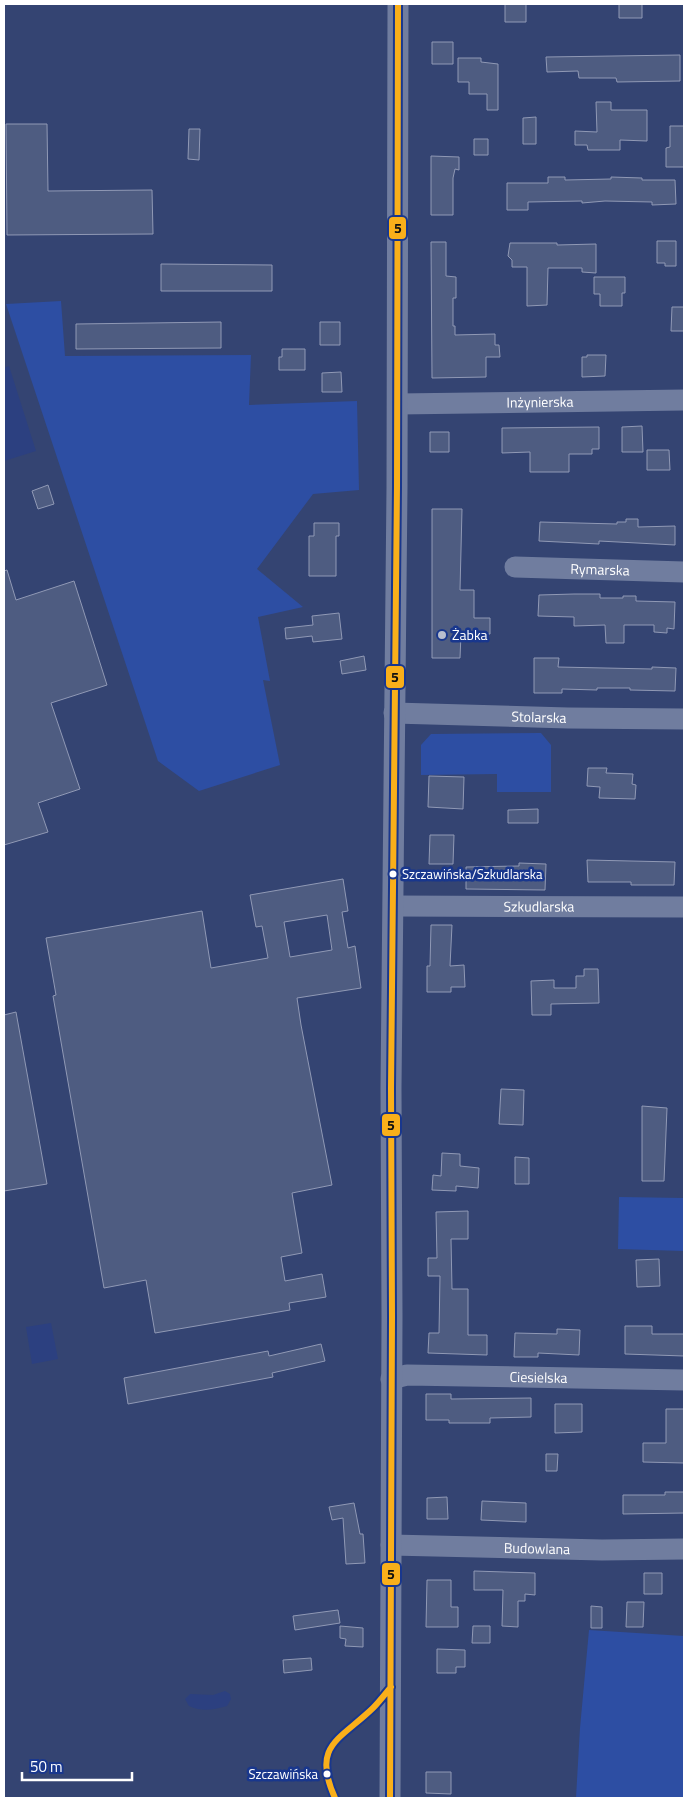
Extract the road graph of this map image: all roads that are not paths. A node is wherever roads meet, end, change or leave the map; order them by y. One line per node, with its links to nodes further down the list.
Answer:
1 (398, 4): 3 (street)
2 (684, 400): 3 (street, Inżynierska)
3 (398, 404): 6 (street)
4 (516, 567): 5 (street, Rymarska)
5 (684, 572)
6 (394, 713): 7 (street, Stolarska); 8 (street)
7 (684, 719)
8 (394, 906): 9 (street, Szkudlarska); 10 (street)
9 (684, 907)
10 (391, 1379): 11 (street, Ciesielska); 12 (street)
11 (684, 1380)
12 (391, 1545): 13 (street, Budowlana); 14 (street)
13 (684, 1549)
14 (390, 1798)

